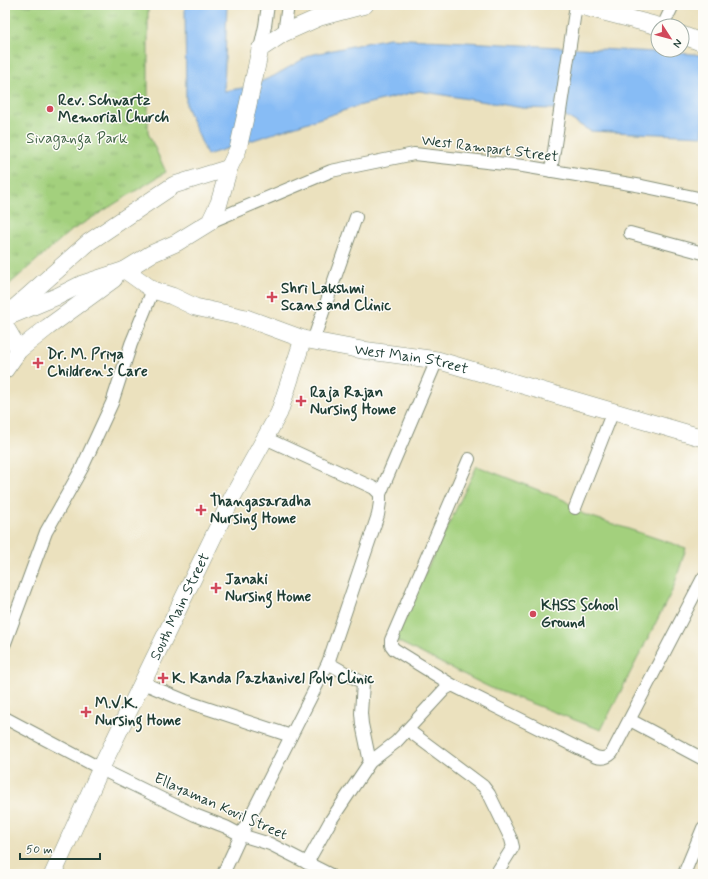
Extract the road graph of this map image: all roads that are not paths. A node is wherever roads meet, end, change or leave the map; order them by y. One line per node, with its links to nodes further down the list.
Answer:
1 (268, 5): 11 (street)
2 (288, 5): 8 (street)
3 (365, 5): 8 (street)
4 (576, 5): 7 (street); 13 (street)
5 (673, 5): 6 (street)
6 (667, 18)
7 (650, 24)
8 (284, 33): 11 (street)
9 (690, 38): 10 (street)
10 (703, 43)
11 (260, 49): 12 (street)
12 (229, 168): 16 (street); 21 (street)
13 (551, 171): 14 (street, West Rampart Street); 16 (street, West Rampart Street)
14 (703, 199)
15 (356, 217): 23 (street)
16 (210, 222): 19 (street)
17 (630, 233): 18 (street)
18 (703, 253)
19 (125, 270): 20 (street, West Main Street); 21 (street); 24 (street)
20 (153, 290): 23 (street, West Main Street); 34 (street)
21 (5, 317)
22 (5, 326): 24 (street)
23 (308, 340): 25 (street, West Main Street); 28 (street, South Main Street)
24 (19, 350): 26 (street)
25 (437, 360): 27 (street, West Main Street); 31 (street)
26 (5, 370)
27 (613, 412): 29 (street, West Main Street); 32 (street)
28 (265, 438): 31 (street); 36 (street, South Main Street)
29 (703, 438)
30 (469, 459): 37 (street)
31 (380, 494): 35 (street)
32 (575, 508)
33 (703, 578): 39 (street)
34 (5, 643)
35 (328, 664): 41 (street); 43 (street)
36 (143, 683): 41 (street); 44 (street, South Main Street)
37 (452, 685): 39 (street); 40 (street)
38 (5, 718): 44 (street, Ellayaman Kovil Street)
39 (630, 720): 42 (street)
40 (408, 730): 43 (street); 51 (street)
41 (291, 736): 46 (street)
42 (703, 759)
43 (370, 762): 47 (street)
44 (101, 768): 46 (street, Ellayaman Kovil Street); 48 (street, South Main Street)
45 (703, 828): 52 (street)
46 (241, 835): 47 (street, Ellayaman Kovil Street); 49 (street)
47 (312, 868): 50 (street, Ellayaman Kovil Street)
48 (53, 874)
49 (223, 874)
50 (329, 874)
51 (496, 874)
52 (684, 874)

